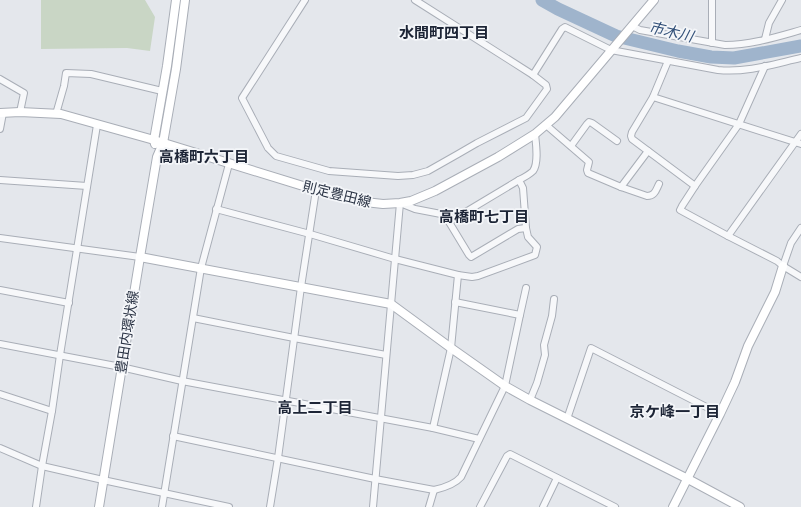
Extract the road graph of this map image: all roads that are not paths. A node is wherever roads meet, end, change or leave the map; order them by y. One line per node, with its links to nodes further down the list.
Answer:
1 (176, 0): 18 (street, 豊田内環状線)
2 (185, 0): 31 (street, 豊田内環状線)
3 (305, 0): 16 (street)
4 (415, 0): 16 (street)
5 (654, 0): 8 (street, 則定豊田線)
6 (712, 0): 11 (street)
7 (782, 0): 10 (street)
8 (632, 26): 11 (street); 12 (street, 則定豊田線)
9 (801, 30): 10 (street)
10 (765, 39): 11 (street)
11 (712, 43)
12 (612, 50): 14 (street); 16 (street); 25 (street, 則定豊田線)
13 (801, 58): 15 (street)
14 (668, 60): 15 (street); 19 (street)
15 (765, 66): 24 (street)
16 (533, 75)
17 (0, 79): 20 (street)
18 (162, 91): 22 (street); 29 (street, 豊田内環状線)
19 (653, 98): 24 (street); 34 (street)
20 (20, 112): 21 (street, 則定豊田線); 22 (street, 則定豊田線)
21 (2, 113): 26 (street)
22 (56, 114): 23 (street, 則定豊田線)
23 (97, 124): 29 (street, 則定豊田線); 40 (street)
24 (739, 124): 32 (street); 41 (street)
25 (546, 126): 27 (street, 則定豊田線); 33 (street)
26 (0, 129)
27 (535, 134): 38 (street); 44 (street, 則定豊田線)
28 (801, 134): 32 (street)
29 (154, 140): 31 (street, 則定豊田線); 35 (street, 豊田内環状線)
30 (617, 141): 33 (street)
31 (163, 143): 35 (street, 豊田内環状線); 36 (street, 則定豊田線)
32 (798, 143): 50 (street)
33 (571, 146): 42 (street)
34 (648, 151): 41 (street); 42 (street)
35 (157, 157): 53 (street, 豊田内環状線)
36 (229, 164): 43 (street, 則定豊田線); 45 (street)
37 (0, 180): 40 (street)
38 (519, 180): 46 (street); 47 (street)
39 (659, 184): 42 (street)
40 (87, 186): 52 (street)
41 (695, 186): 50 (street)
42 (621, 187)
43 (316, 190): 44 (street, 則定豊田線); 49 (street)
44 (400, 203): 46 (street); 54 (street)
45 (216, 209): 49 (street); 56 (street)
46 (449, 222): 47 (street)
47 (526, 228): 57 (street)
48 (801, 228): 55 (street)
49 (310, 234): 54 (street); 59 (street)
50 (728, 236): 55 (street)
51 (0, 238): 52 (street)
52 (77, 248): 53 (street); 64 (street)
53 (140, 257): 56 (street); 73 (street, 豊田内環状線)
54 (395, 259): 57 (street); 65 (street)
55 (783, 266): 58 (street); 80 (street)
56 (201, 268): 59 (street); 67 (street)
57 (458, 275): 63 (street)
58 (801, 277)
59 (301, 287): 65 (street); 68 (street)
60 (526, 288): 66 (street)
61 (0, 290): 64 (street)
62 (554, 299): 78 (street)
63 (455, 302): 66 (street); 70 (street)
64 (69, 303): 72 (street)
65 (391, 304): 70 (street); 71 (street)
66 (520, 315): 75 (street)
67 (193, 318): 68 (street); 74 (street)
68 (294, 338): 71 (street); 77 (street)
69 (0, 344): 72 (street)
70 (451, 348): 75 (street); 83 (street)
71 (386, 355): 81 (street)
72 (60, 356): 73 (street); 79 (street)
73 (122, 367): 74 (street); 92 (street, 豊田内環状線)
74 (182, 381): 77 (street); 84 (street)
75 (505, 386): 78 (street); 85 (street)
76 (0, 394): 79 (street)
77 (286, 400): 81 (street); 87 (street)
78 (530, 400): 82 (street)
79 (52, 411): 88 (street)
80 (720, 414): 82 (street); 91 (street)
81 (380, 419): 83 (street); 90 (street)
82 (567, 419): 91 (street)
83 (433, 428): 85 (street)
84 (173, 436): 87 (street); 94 (street)
85 (479, 439): 93 (street)
86 (0, 448): 88 (street)
87 (278, 458): 90 (street); 100 (street)
88 (42, 466): 92 (street); 96 (street)
89 (557, 478): 95 (street); 103 (street); 104 (street)
90 (375, 479): 93 (street); 101 (street)
91 (688, 479): 105 (street); 106 (street)
92 (104, 480): 94 (street); 97 (street, 豊田内環状線)
93 (434, 490): 102 (street)
94 (164, 494): 98 (street); 99 (street)
95 (611, 506)
96 (36, 507)
97 (99, 507)
98 (162, 507)
99 (229, 507)
100 (270, 507)
101 (373, 507)
102 (429, 507)
103 (480, 507)
104 (543, 507)
105 (673, 507)
106 (740, 507)

